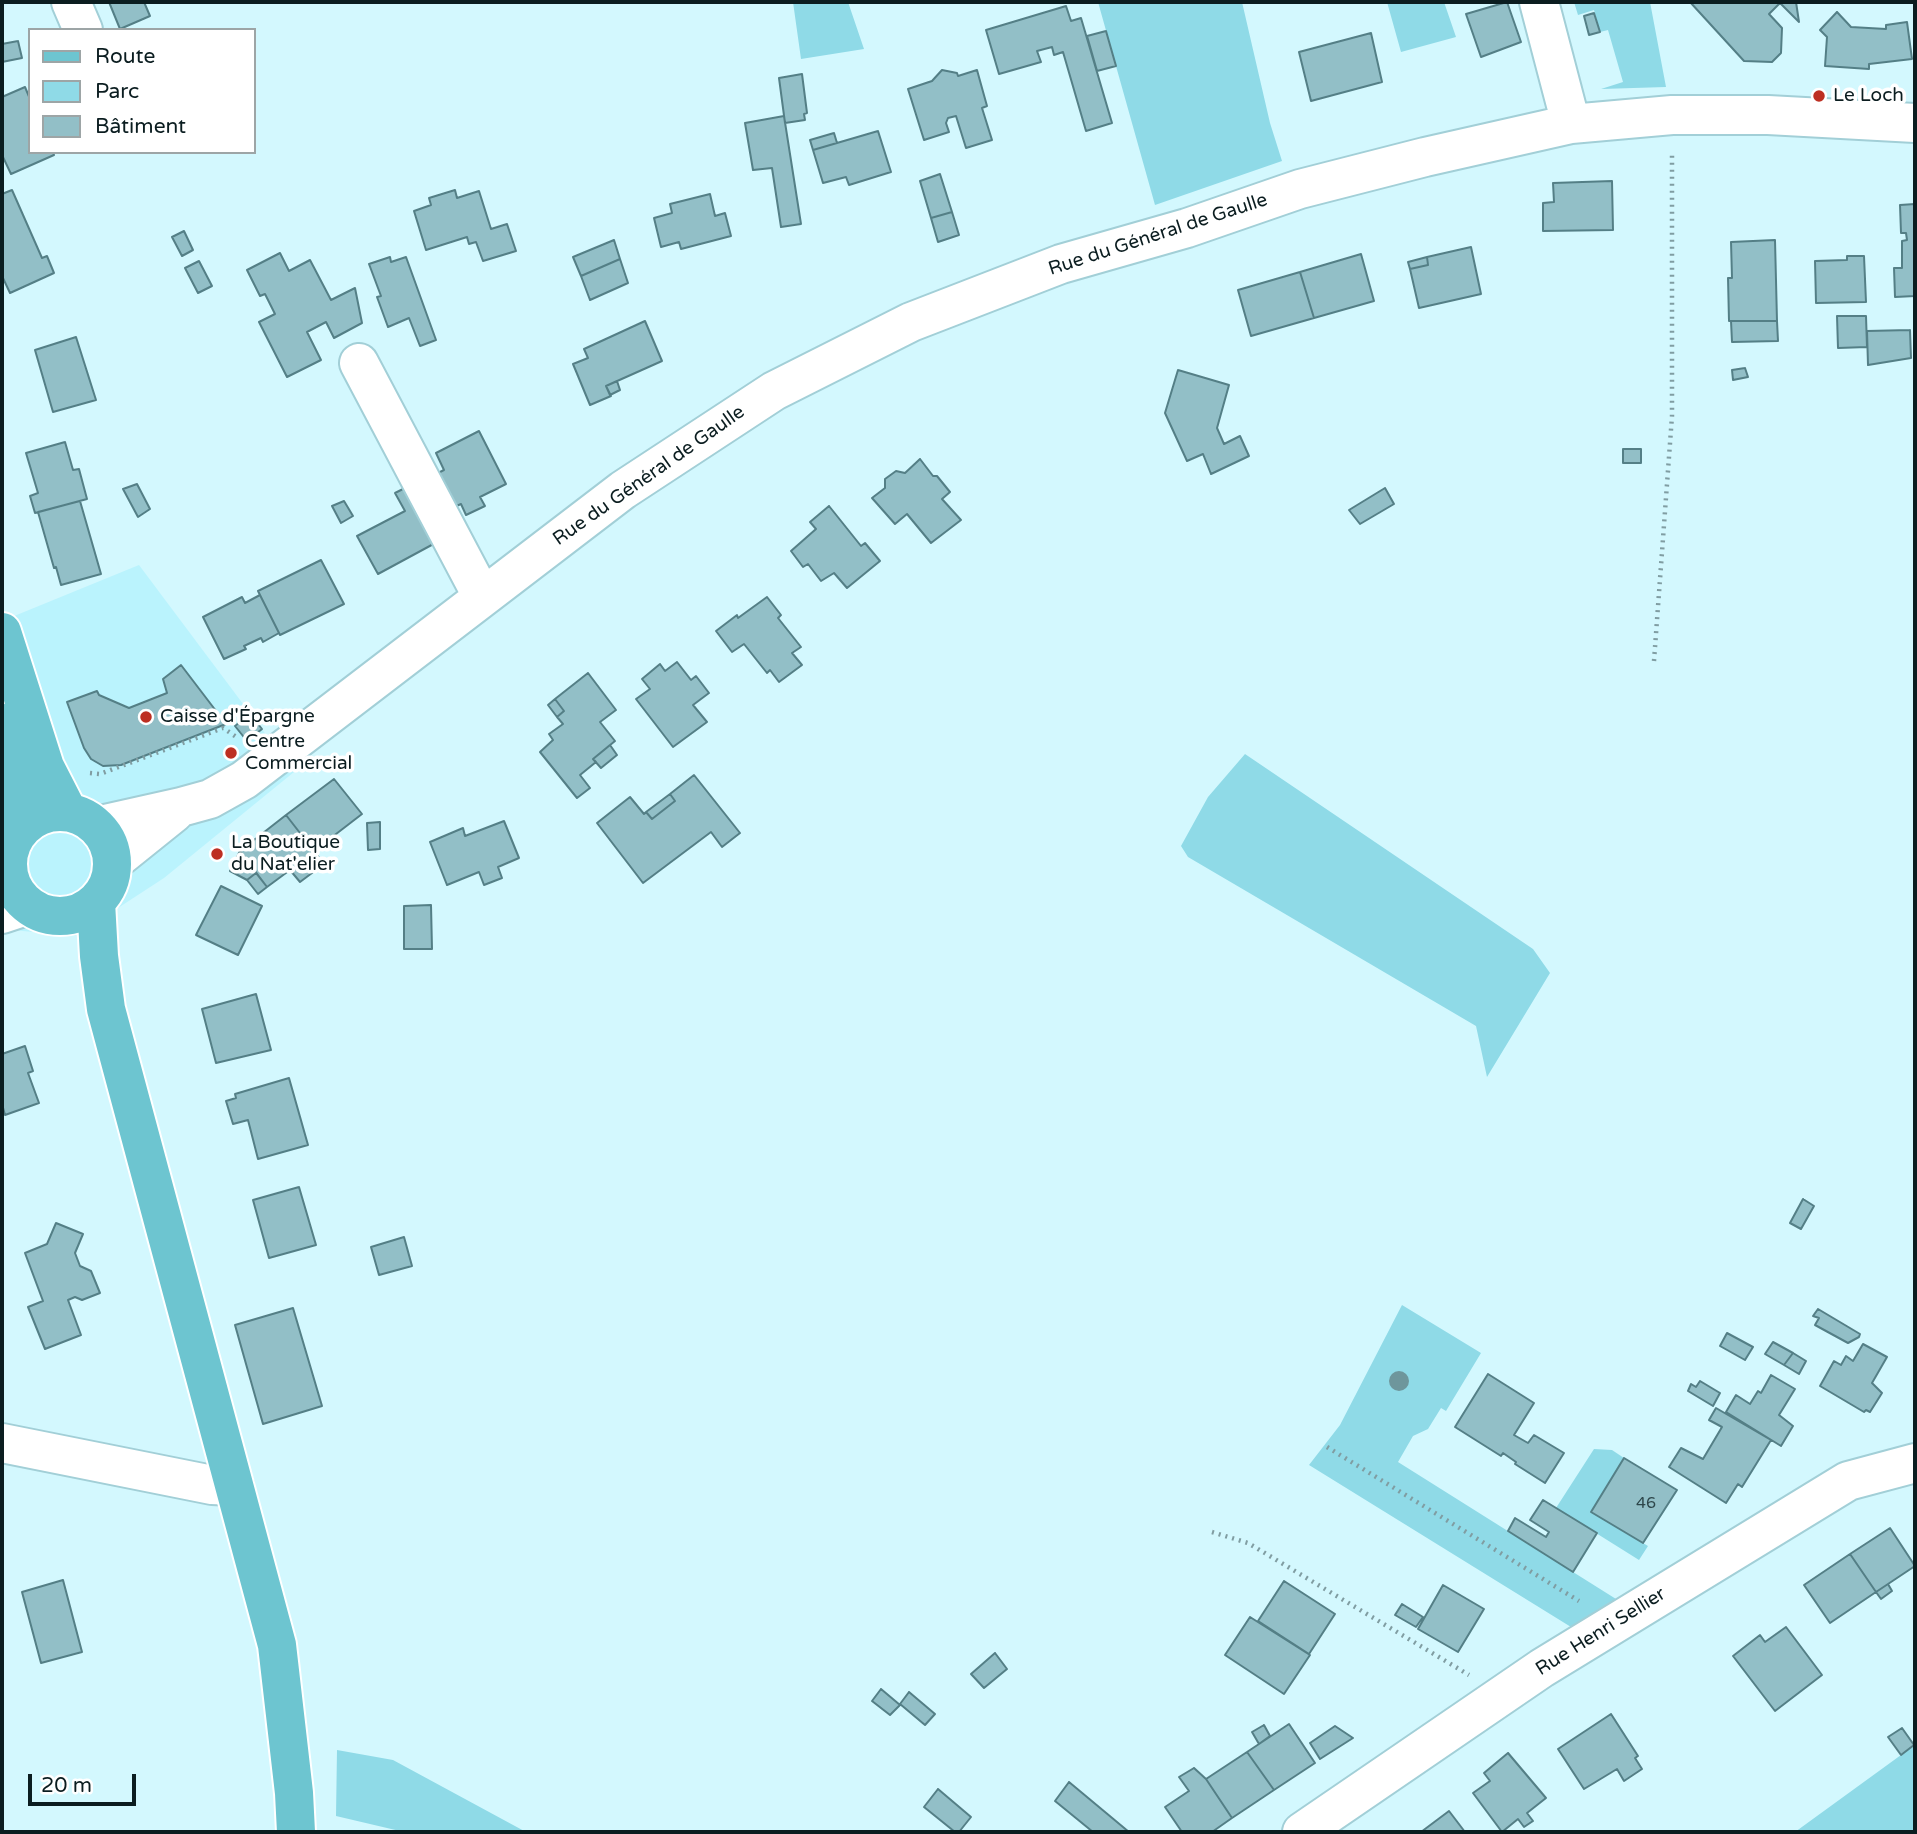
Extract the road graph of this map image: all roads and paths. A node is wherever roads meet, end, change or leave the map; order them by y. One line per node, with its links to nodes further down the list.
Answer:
1 (71, 2): 3 (street)
2 (1539, 2): 6 (street)
3 (82, 28)
4 (1672, 115): 5 (street, Rue du Général de Gaulle); 6 (street, Rue du Général de Gaulle); 10 (path)
5 (1915, 123)
6 (1571, 124): 8 (street, Rue du Général de Gaulle)
7 (359, 363): 8 (street)
8 (482, 596): 12 (street, Rue du Général de Gaulle)
9 (2, 632): 11 (main road)
10 (1654, 661)
11 (14, 675): 13 (main road); 16 (main road)
12 (285, 749): 13 (path); 14 (street, Rue du Général de Gaulle)
13 (46, 767): 15 (main road)
14 (181, 807): 15 (street, Rue du Général de Gaulle); 17 (street, Rue du Général de Gaulle)
15 (82, 819): 16 (main road); 17 (main road)
16 (11, 847): 19 (main road)
17 (113, 862): 18 (main road)
18 (96, 902): 19 (main road); 20 (main road)
19 (27, 912): 20 (main road)
20 (106, 1009): 24 (main road)
21 (2, 1443): 24 (street)
22 (1327, 1447): 26 (path)
23 (1915, 1463): 26 (street, Rue Henri Sellier)
24 (234, 1486): 28 (main road)
25 (1212, 1532): 27 (path)
26 (1615, 1623): 27 (street, Rue Henri Sellier)
27 (1495, 1699): 29 (street, Rue Henri Sellier)
28 (296, 1832)
29 (1302, 1832)

